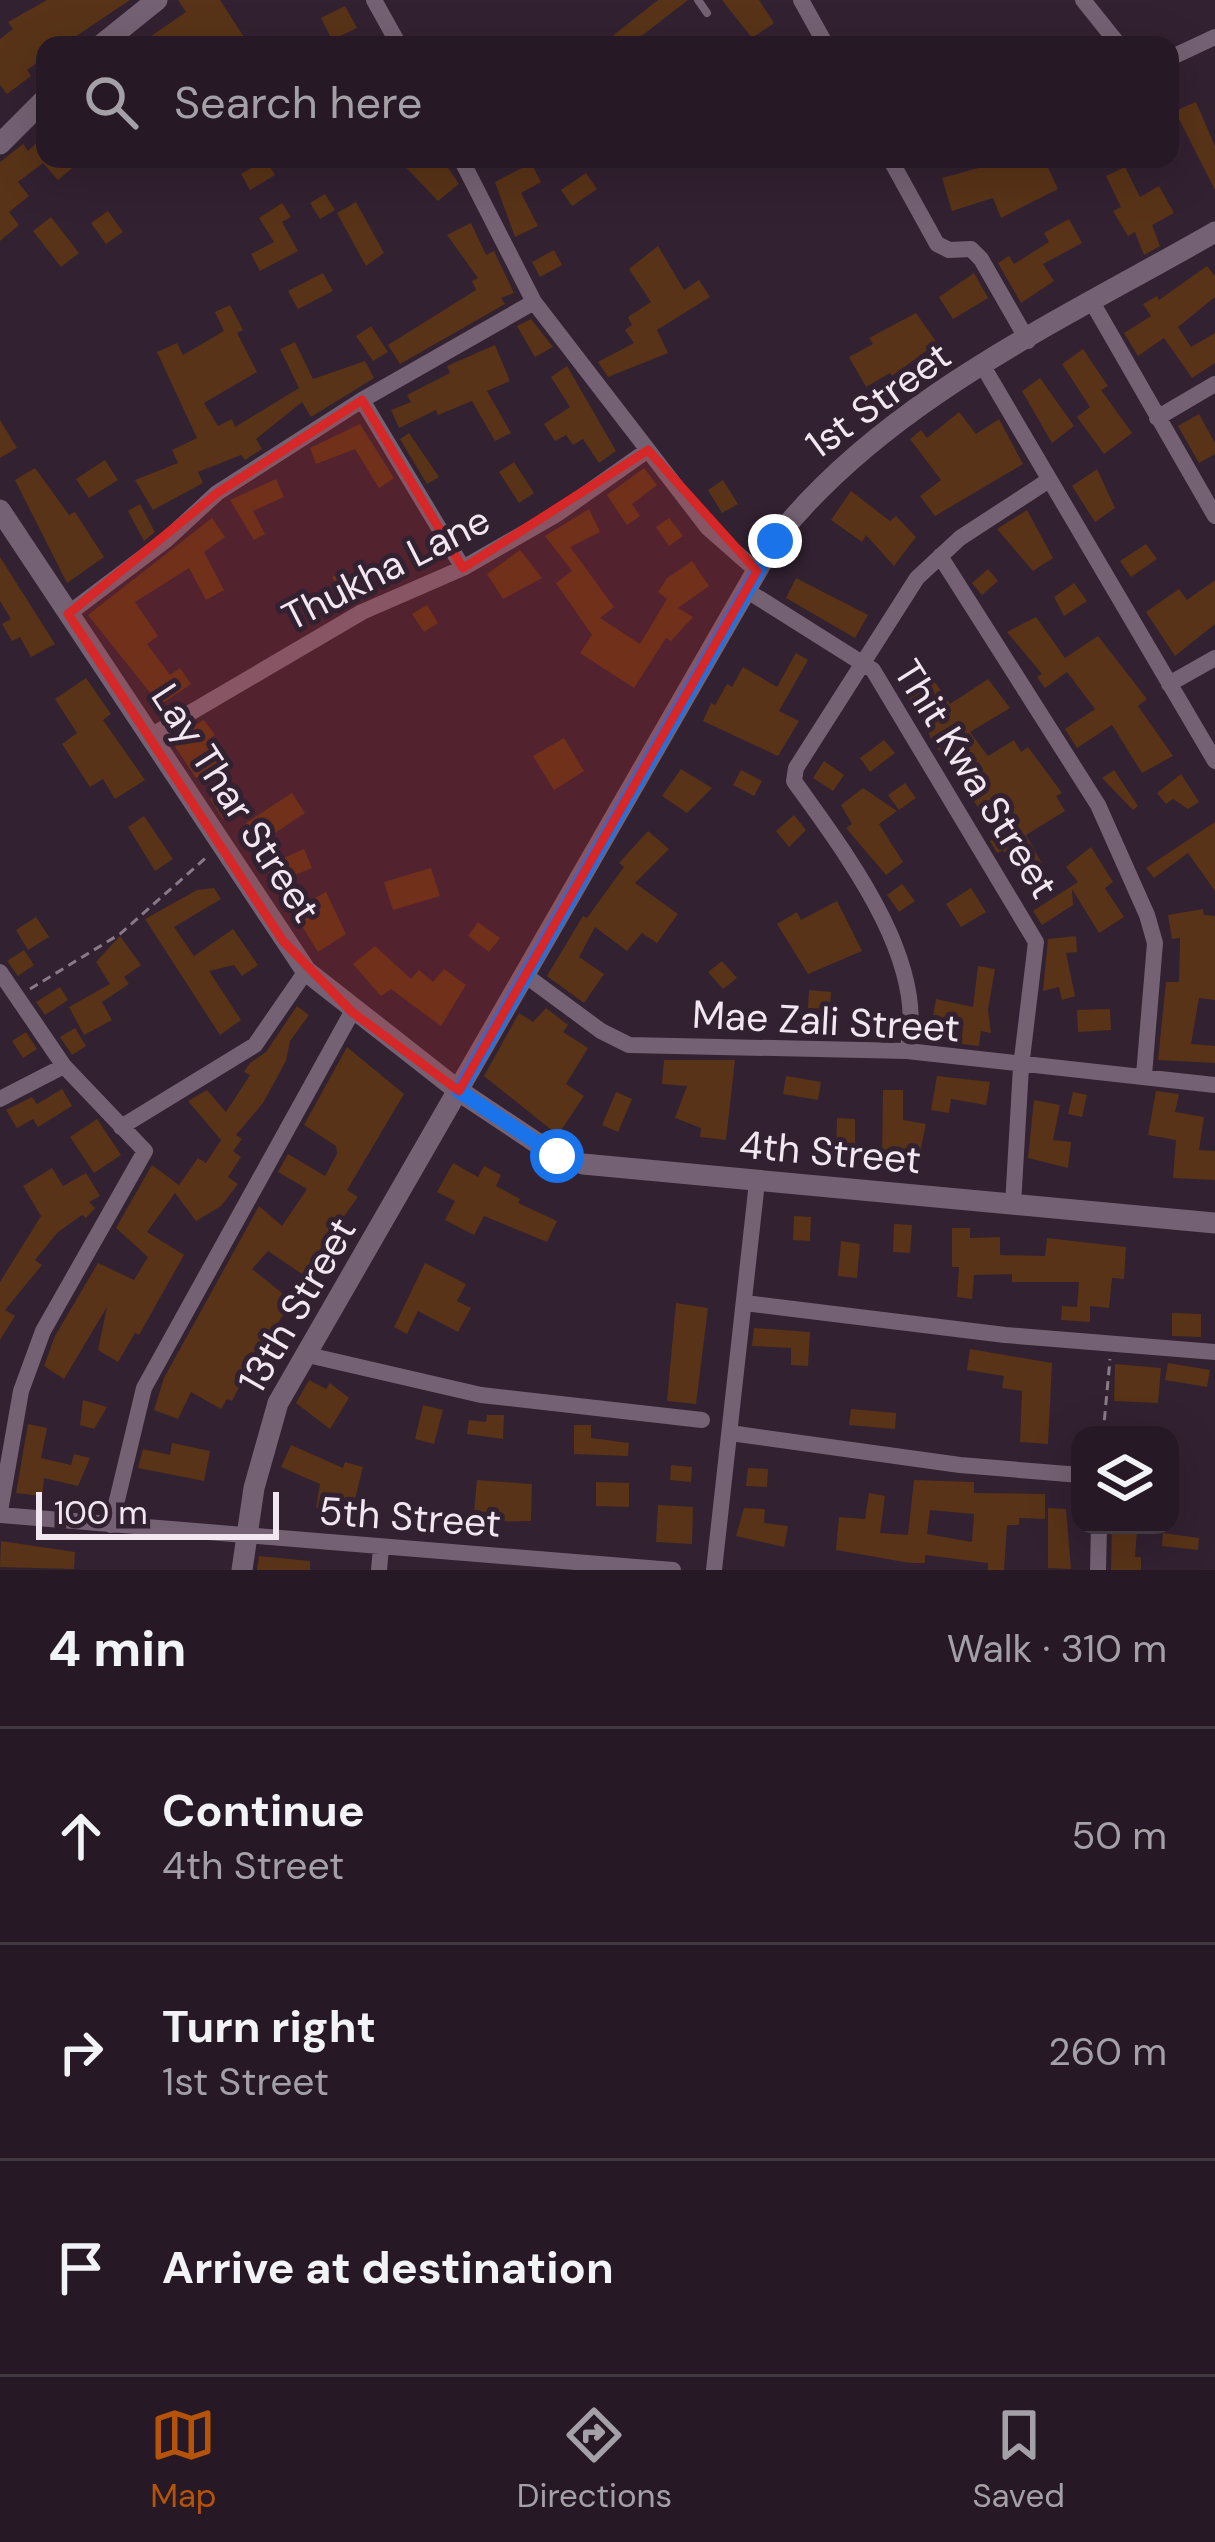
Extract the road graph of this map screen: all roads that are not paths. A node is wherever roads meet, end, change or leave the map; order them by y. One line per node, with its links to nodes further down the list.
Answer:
1 (157, 0): 7 (street)
2 (374, 0): 8 (street)
3 (698, 0): 6 (lane)
4 (801, 0): 9 (street)
5 (1082, 0): 10 (street)
6 (707, 13)
7 (112, 36)
8 (394, 36)
9 (821, 36)
10 (1111, 36)
11 (1215, 37): 12 (street)
12 (1179, 54)
13 (36, 108): 14 (street)
14 (0, 144)
15 (466, 168): 18 (street, Thit Kwa Street)
16 (895, 168): 20 (street)
17 (1215, 232): 19 (street, 1st Street)
18 (534, 302): 23 (street); 25 (street, Thit Kwa Street)
19 (1092, 302): 20 (street, 1st Street); 24 (street)
20 (1028, 341): 21 (street, 1st Street)
21 (984, 368): 26 (street); 31 (street, 1st Street)
22 (1215, 384): 24 (street)
23 (362, 400): 30 (street); 32 (street)
24 (1157, 418): 28 (street)
25 (648, 450): 30 (street, Thukha Lane); 31 (street, Thit Kwa Street)
26 (1046, 482): 29 (street); 35 (street)
27 (0, 510): 32 (street, Lay Thar Street)
28 (1215, 516)
29 (940, 556): 34 (street); 45 (street)
30 (463, 568): 36 (street, Thukha Lane)
31 (752, 580): 34 (street, Thit Kwa Street); 40 (street, 1st Street)
32 (68, 614): 36 (street, Lay Thar Street)
33 (1215, 658): 35 (street)
34 (862, 661): 42 (street); 44 (street, Thit Kwa Street)
35 (1169, 684): 37 (street)
36 (149, 737): 38 (street, Lay Thar Street)
37 (1215, 761)
38 (306, 971): 41 (street, Lay Thar Street); 49 (street)
39 (0, 972): 43 (street)
40 (525, 975): 42 (street, Mae Zali Street); 47 (street, 1st Street)
41 (352, 1012): 47 (street, Lay Thar Street); 60 (street)
42 (907, 1051): 44 (street, Mae Zali Street)
43 (64, 1066): 48 (street); 49 (street)
44 (1021, 1067): 45 (street, Mae Zali Street); 51 (street, Thit Kwa Street)
45 (1144, 1075): 46 (street, Mae Zali Street)
46 (1215, 1085)
47 (459, 1091): 50 (street, 4th Street); 55 (street, 13th Street)
48 (0, 1100)
49 (121, 1127): 59 (street)
50 (758, 1182): 51 (street, 4th Street); 53 (street)
51 (1013, 1204): 52 (street, 4th Street)
52 (1215, 1223)
53 (745, 1303): 54 (street); 57 (street)
54 (1215, 1352)
55 (308, 1355): 56 (street); 62 (street, 13th Street)
56 (702, 1420)
57 (730, 1432): 58 (street); 67 (street)
58 (1071, 1473)
59 (0, 1513): 60 (street, 5th Street)
60 (111, 1525): 62 (street, 5th Street)
61 (1099, 1534): 68 (street)
62 (244, 1538): 63 (street, 5th Street); 64 (street, 13th Street)
63 (381, 1548): 65 (street); 66 (street, 5th Street)
64 (242, 1570)
65 (379, 1570)
66 (673, 1570)
67 (714, 1570)
68 (1098, 1570)

